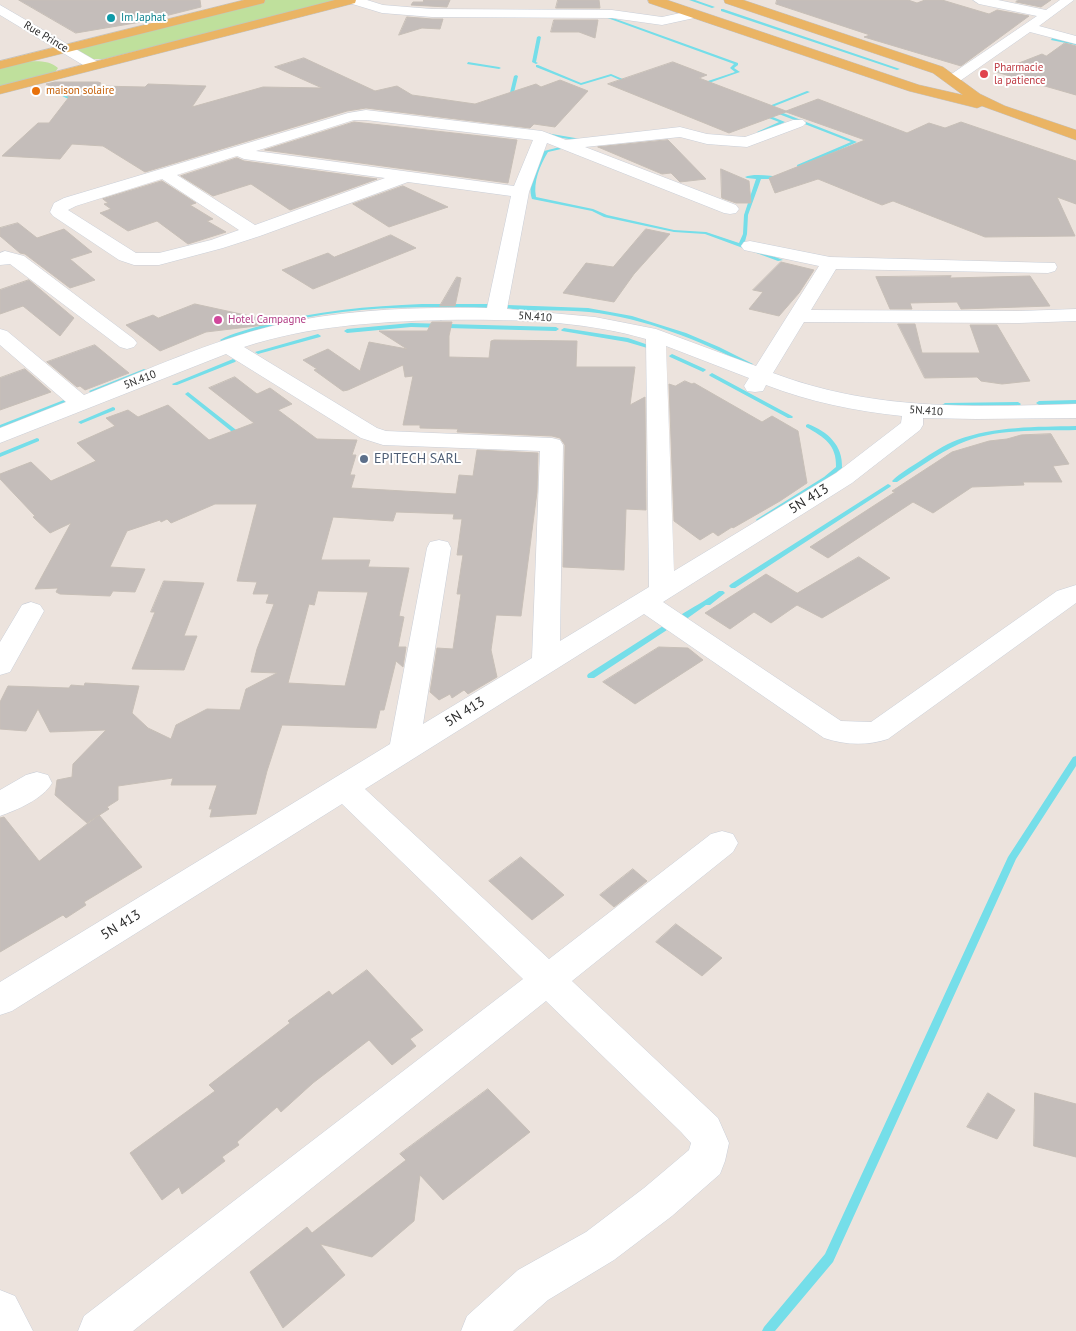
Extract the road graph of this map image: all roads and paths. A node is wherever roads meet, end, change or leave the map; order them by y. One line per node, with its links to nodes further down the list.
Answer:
1 (259, 0): 13 (main road)
2 (350, 0): 14 (main road)
3 (354, 0): 9 (street)
4 (654, 0): 9 (main road)
5 (730, 0): 16 (main road)
6 (978, 0): 10 (street)
7 (1068, 0): 10 (street)
8 (0, 10): 13 (street, Rue Prince)
9 (694, 14): 18 (main road)
10 (1048, 14): 11 (street)
11 (1030, 28): 12 (street); 16 (street)
12 (1076, 40)
13 (64, 48): 14 (street, Rue Prince); 15 (main road)
14 (93, 64): 17 (main road)
15 (0, 65)
16 (952, 80): 18 (main road)
17 (0, 90)
18 (1000, 109): 20 (main road)
19 (798, 123): 22 (street)
20 (1076, 135)
21 (542, 136): 22 (street); 23 (street); 26 (street)
22 (563, 144): 27 (street)
23 (236, 152): 24 (street); 25 (street)
24 (163, 173): 28 (street); 28 (street)
25 (405, 176): 26 (street); 28 (street)
26 (520, 192): 33 (street)
27 (730, 209)
28 (254, 232)
29 (750, 246): 31 (street)
30 (0, 259): 38 (street)
31 (830, 263): 32 (street); 35 (street)
32 (1048, 267)
33 (496, 314): 37 (street, 5N.410); 39 (street, 5N.410)
34 (1076, 315): 35 (street)
35 (799, 316): 40 (street)
36 (0, 335): 41 (street)
37 (664, 338): 40 (street, 5N.410); 47 (street)
38 (127, 344)
39 (227, 346): 41 (street, 5N.410); 49 (street)
40 (757, 381): 43 (street, 5N.410)
41 (81, 403): 44 (street, 5N.410)
42 (1076, 410): 43 (street, 5N.410)
43 (913, 417): 47 (street, 5N 413)
44 (0, 436)
45 (439, 548): 51 (street)
46 (1076, 593): 47 (street)
47 (653, 595): 49 (street, 5N 413)
48 (31, 611): 50 (street)
49 (546, 662): 51 (street, 5N 413)
50 (0, 665)
51 (404, 750): 53 (street, 5N 413)
52 (38, 783): 54 (street)
53 (344, 787): 56 (street); 57 (street, 5N 413)
54 (0, 804)
55 (722, 843): 56 (street)
56 (546, 980): 60 (street); 61 (street)
57 (0, 1000)
58 (0, 1312): 59 (street)
59 (12, 1331)
60 (99, 1331)
61 (482, 1331)

